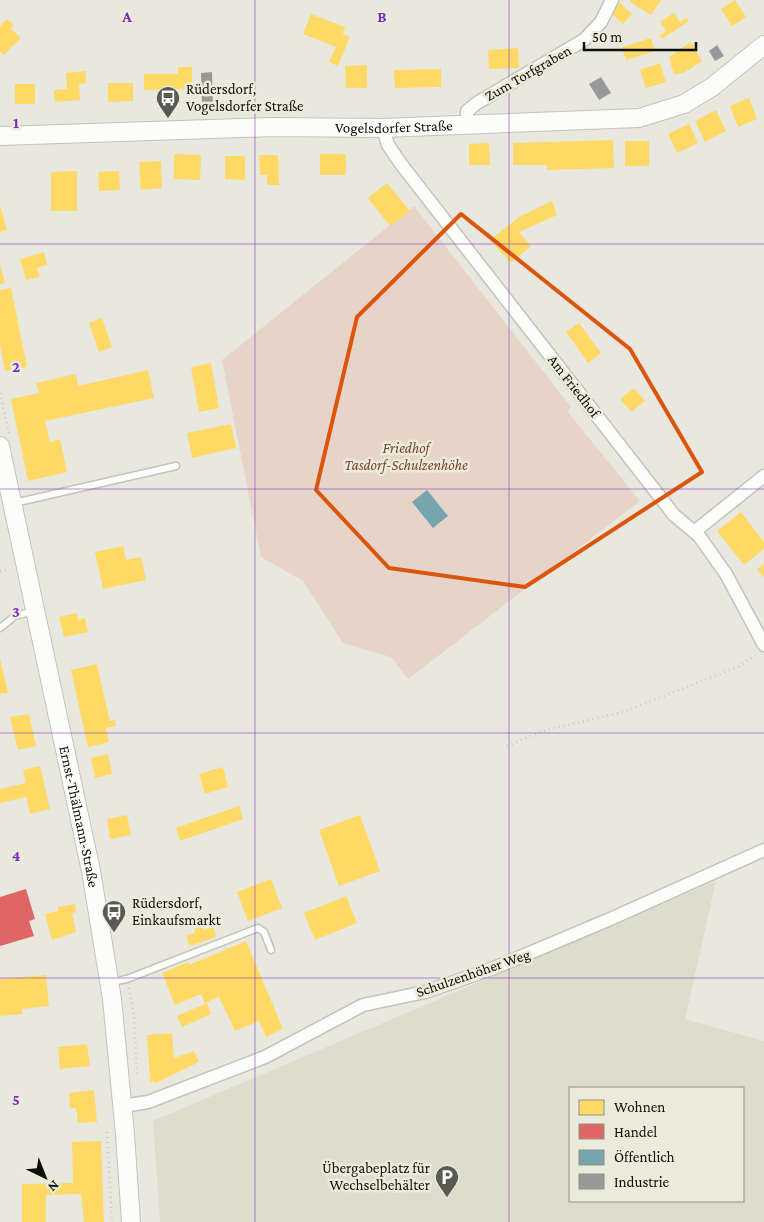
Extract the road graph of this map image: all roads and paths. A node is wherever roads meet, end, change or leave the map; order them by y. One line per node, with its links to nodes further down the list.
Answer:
1 (612, 0): 3 (street, Zum Torfgraben)
2 (764, 44): 3 (main road, Vogelsdorfer Straße)
3 (467, 124): 4 (main road, Vogelsdorfer Straße)
4 (383, 128): 5 (main road, Vogelsdorfer Straße); 10 (street, Am Friedhof)
5 (0, 136)
6 (0, 446): 9 (main road, Ernst-Thälmann-Straße)
7 (176, 466): 9 (lane)
8 (764, 476): 10 (street)
9 (12, 503): 13 (main road, Ernst-Thälmann-Straße)
10 (694, 532): 15 (street, Am Friedhof)
11 (10, 569): 12 (path)
12 (0, 571)
13 (35, 610): 14 (lane); 19 (main road, Ernst-Thälmann-Straße)
14 (0, 628)
15 (761, 649): 16 (path)
16 (506, 746)
17 (764, 850): 20 (street, Schulzenhöher Weg)
18 (271, 950): 19 (lane)
19 (109, 982): 20 (main road, Ernst-Thälmann-Straße)
20 (123, 1106): 21 (main road, Ernst-Thälmann-Straße)
21 (131, 1222)

